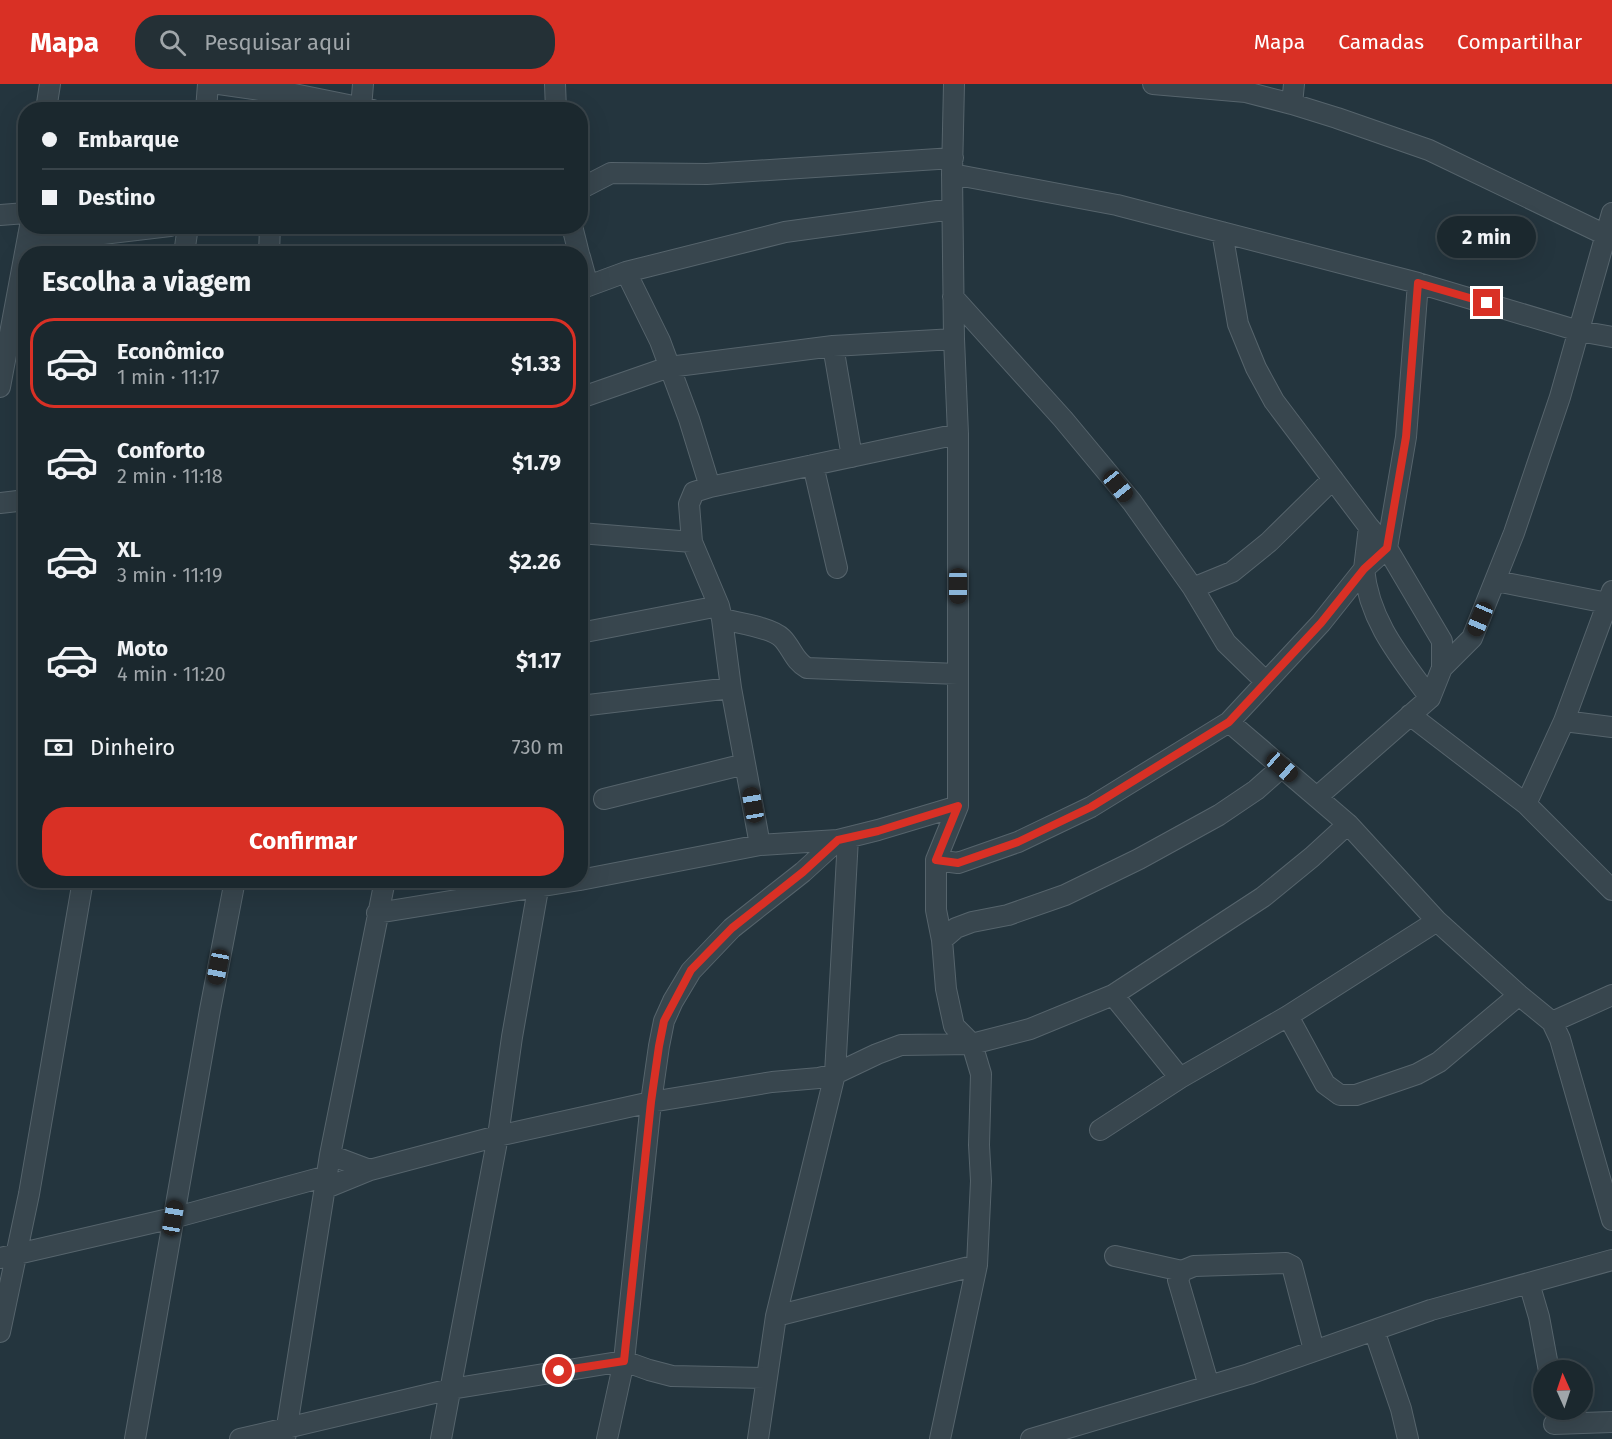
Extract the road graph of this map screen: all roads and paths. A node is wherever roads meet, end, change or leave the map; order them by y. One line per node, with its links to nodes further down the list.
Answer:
1 (50, 84): 11 (street)
2 (208, 84): 12 (street)
3 (219, 84): 9 (street)
4 (363, 84): 14 (street)
5 (555, 84): 15 (street)
6 (954, 84): 17 (street)
7 (1153, 84): 16 (street)
8 (1294, 84): 16 (street)
9 (261, 87): 10 (street)
10 (283, 100): 13 (street)
11 (47, 102)
12 (207, 102)
13 (302, 102)
14 (366, 102)
15 (556, 102)
16 (1292, 104): 26 (street)
17 (952, 166): 18 (street); 19 (street); 23 (street)
18 (588, 185)
19 (952, 209): 27 (street); 31 (street)
20 (1612, 213): 26 (street)
21 (18, 214): 22 (street)
22 (0, 215)
23 (1222, 232): 28 (street); 43 (street)
24 (78, 234): 25 (street)
25 (102, 234)
26 (1609, 237): 32 (street)
27 (626, 272): 30 (street); 37 (street)
28 (1418, 283): 32 (street); 50 (street)
29 (18, 286): 36 (street)
30 (588, 286)
31 (953, 297): 34 (street); 54 (street)
32 (1579, 331): 33 (street); 53 (street)
33 (1612, 337)
34 (954, 339): 35 (street); 40 (street)
35 (833, 346): 37 (street); 41 (street)
36 (2, 365): 38 (street)
37 (669, 368): 39 (street); 44 (street)
38 (0, 387)
39 (588, 395)
40 (958, 434): 41 (street); 59 (street)
41 (852, 457): 42 (street)
42 (813, 465): 44 (street); 51 (street)
43 (1333, 479): 47 (street); 54 (street)
44 (710, 488): 49 (street)
45 (18, 501): 46 (street)
46 (0, 503)
47 (1369, 527): 50 (street); 52 (street)
48 (588, 534): 49 (street)
49 (692, 542): 56 (street)
50 (1387, 548): 52 (street); 58 (street)
51 (837, 568)
52 (1364, 569): 60 (street); 62 (street)
53 (1496, 581): 55 (street); 58 (street)
54 (1193, 588): 60 (street)
55 (1611, 599): 65 (street)
56 (721, 613): 57 (street); 59 (street); 61 (street)
57 (588, 632)
58 (1442, 668): 62 (street)
59 (958, 674): 73 (street)
60 (1265, 681): 66 (street)
61 (731, 688): 63 (street); 68 (street)
62 (1430, 698): 64 (street)
63 (588, 705)
64 (1410, 715): 70 (street); 72 (street)
65 (1564, 721): 67 (street); 72 (street)
66 (1229, 722): 69 (street); 77 (street)
67 (1612, 727)
68 (746, 764): 71 (street); 76 (street)
69 (1282, 767): 70 (street); 87 (street)
70 (1317, 797): 74 (street)
71 (604, 799)
72 (1526, 804): 84 (street)
73 (958, 806): 75 (street); 77 (street)
74 (1348, 824): 86 (street); 88 (street)
75 (843, 839): 76 (street); 94 (street); 96 (street)
76 (760, 845): 78 (street)
77 (936, 860): 87 (street)
78 (588, 878)
79 (82, 888): 104 (street)
80 (233, 888): 102 (street)
81 (383, 888): 85 (street)
82 (543, 888): 83 (street)
83 (538, 889): 85 (street); 98 (street)
84 (1612, 890)
85 (377, 913): 99 (street)
86 (1437, 921): 89 (street); 91 (street)
87 (942, 940): 93 (street)
88 (1113, 995): 93 (street); 95 (street)
89 (1519, 995): 91 (street); 92 (street)
90 (1612, 995): 92 (street)
91 (1288, 1016): 95 (street)
92 (1552, 1022): 103 (street)
93 (972, 1044): 94 (street); 107 (street)
94 (835, 1074): 96 (street); 110 (street)
95 (1180, 1078): 97 (street)
96 (651, 1102): 98 (street); 115 (street)
97 (1100, 1130)
98 (498, 1136): 100 (street); 118 (street)
99 (330, 1155): 100 (street); 101 (street)
100 (370, 1170): 101 (street)
101 (327, 1182): 102 (street); 121 (street)
102 (173, 1218): 104 (street); 122 (street)
103 (1612, 1220)
104 (8, 1256): 112 (street)
105 (1115, 1256): 108 (street)
106 (1612, 1260): 109 (street)
107 (976, 1265): 110 (street); 127 (street)
108 (1182, 1271): 113 (street); 117 (street)
109 (1529, 1283): 111 (street); 114 (street)
110 (776, 1316): 116 (street)
111 (1374, 1330): 113 (street); 129 (street)
112 (0, 1332)
113 (1314, 1350): 117 (street)
114 (1547, 1360)
115 (624, 1361): 116 (street); 118 (street); 125 (street)
116 (767, 1378): 126 (street)
117 (1209, 1386): 128 (street)
118 (452, 1389): 121 (street); 124 (street)
119 (1612, 1422): 120 (street)
120 (1554, 1424)
121 (286, 1434): 123 (street)
122 (135, 1439)
123 (240, 1439)
124 (441, 1439)
125 (607, 1439)
126 (758, 1439)
127 (940, 1439)
128 (1031, 1439)
129 (1408, 1439)

